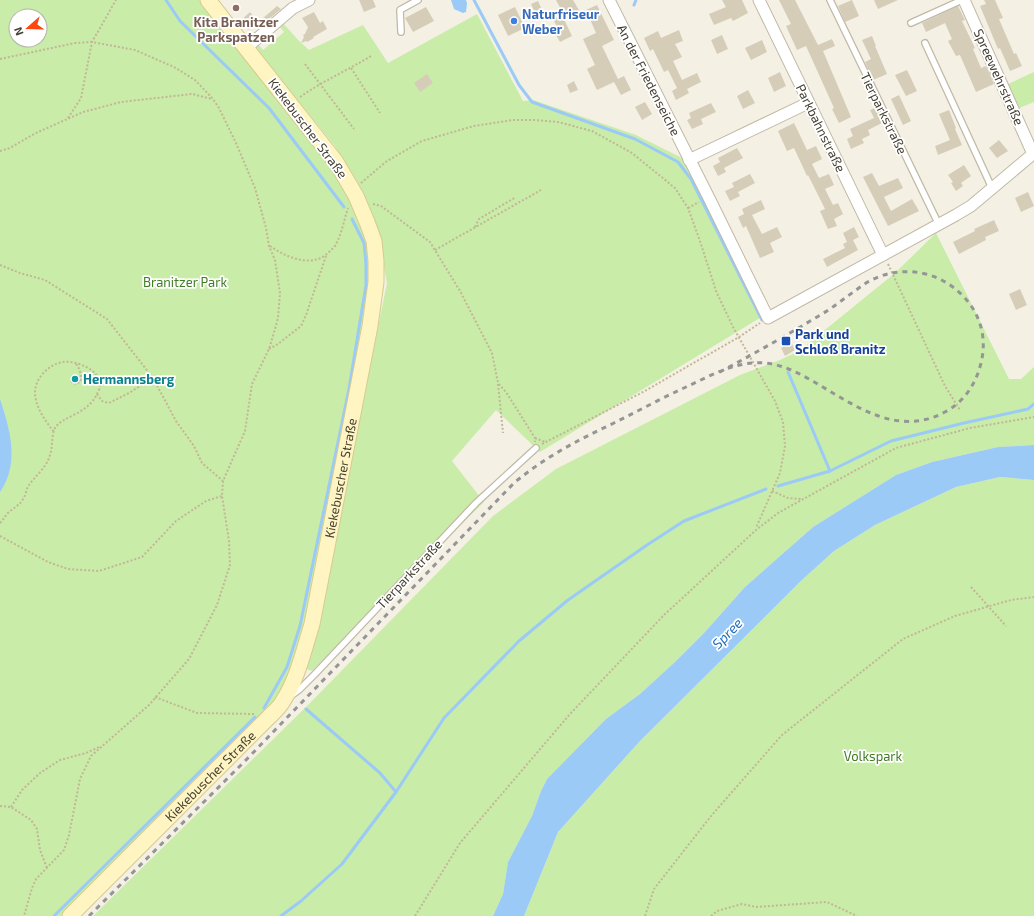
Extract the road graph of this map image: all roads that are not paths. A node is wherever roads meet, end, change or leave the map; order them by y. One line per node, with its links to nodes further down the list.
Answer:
1 (208, 0): 11 (street, Kiekebuscher Straße)
2 (309, 0): 11 (street)
3 (418, 0): 9 (lane)
4 (609, 0): 14 (street, An der Friedenseiche)
5 (759, 0): 12 (street, Parkbahnstraße)
6 (830, 0): 16 (lane, Tierparkstraße)
7 (963, 0): 8 (lane); 13 (street, Spreewehrstraße)
8 (911, 23)
9 (401, 32)
10 (925, 43): 15 (lane)
11 (246, 48): 19 (street, Kiekebuscher Straße)
12 (808, 103): 14 (street); 17 (street, Parkbahnstraße)
13 (1033, 157): 15 (street)
14 (689, 160): 17 (street, An der Friedenseiche)
15 (992, 188): 16 (street)
16 (939, 225): 17 (street)
17 (883, 255)
18 (536, 448): 19 (lane, Tierparkstraße)
19 (283, 701): 20 (street, Kiekebuscher Straße)
20 (70, 916)

